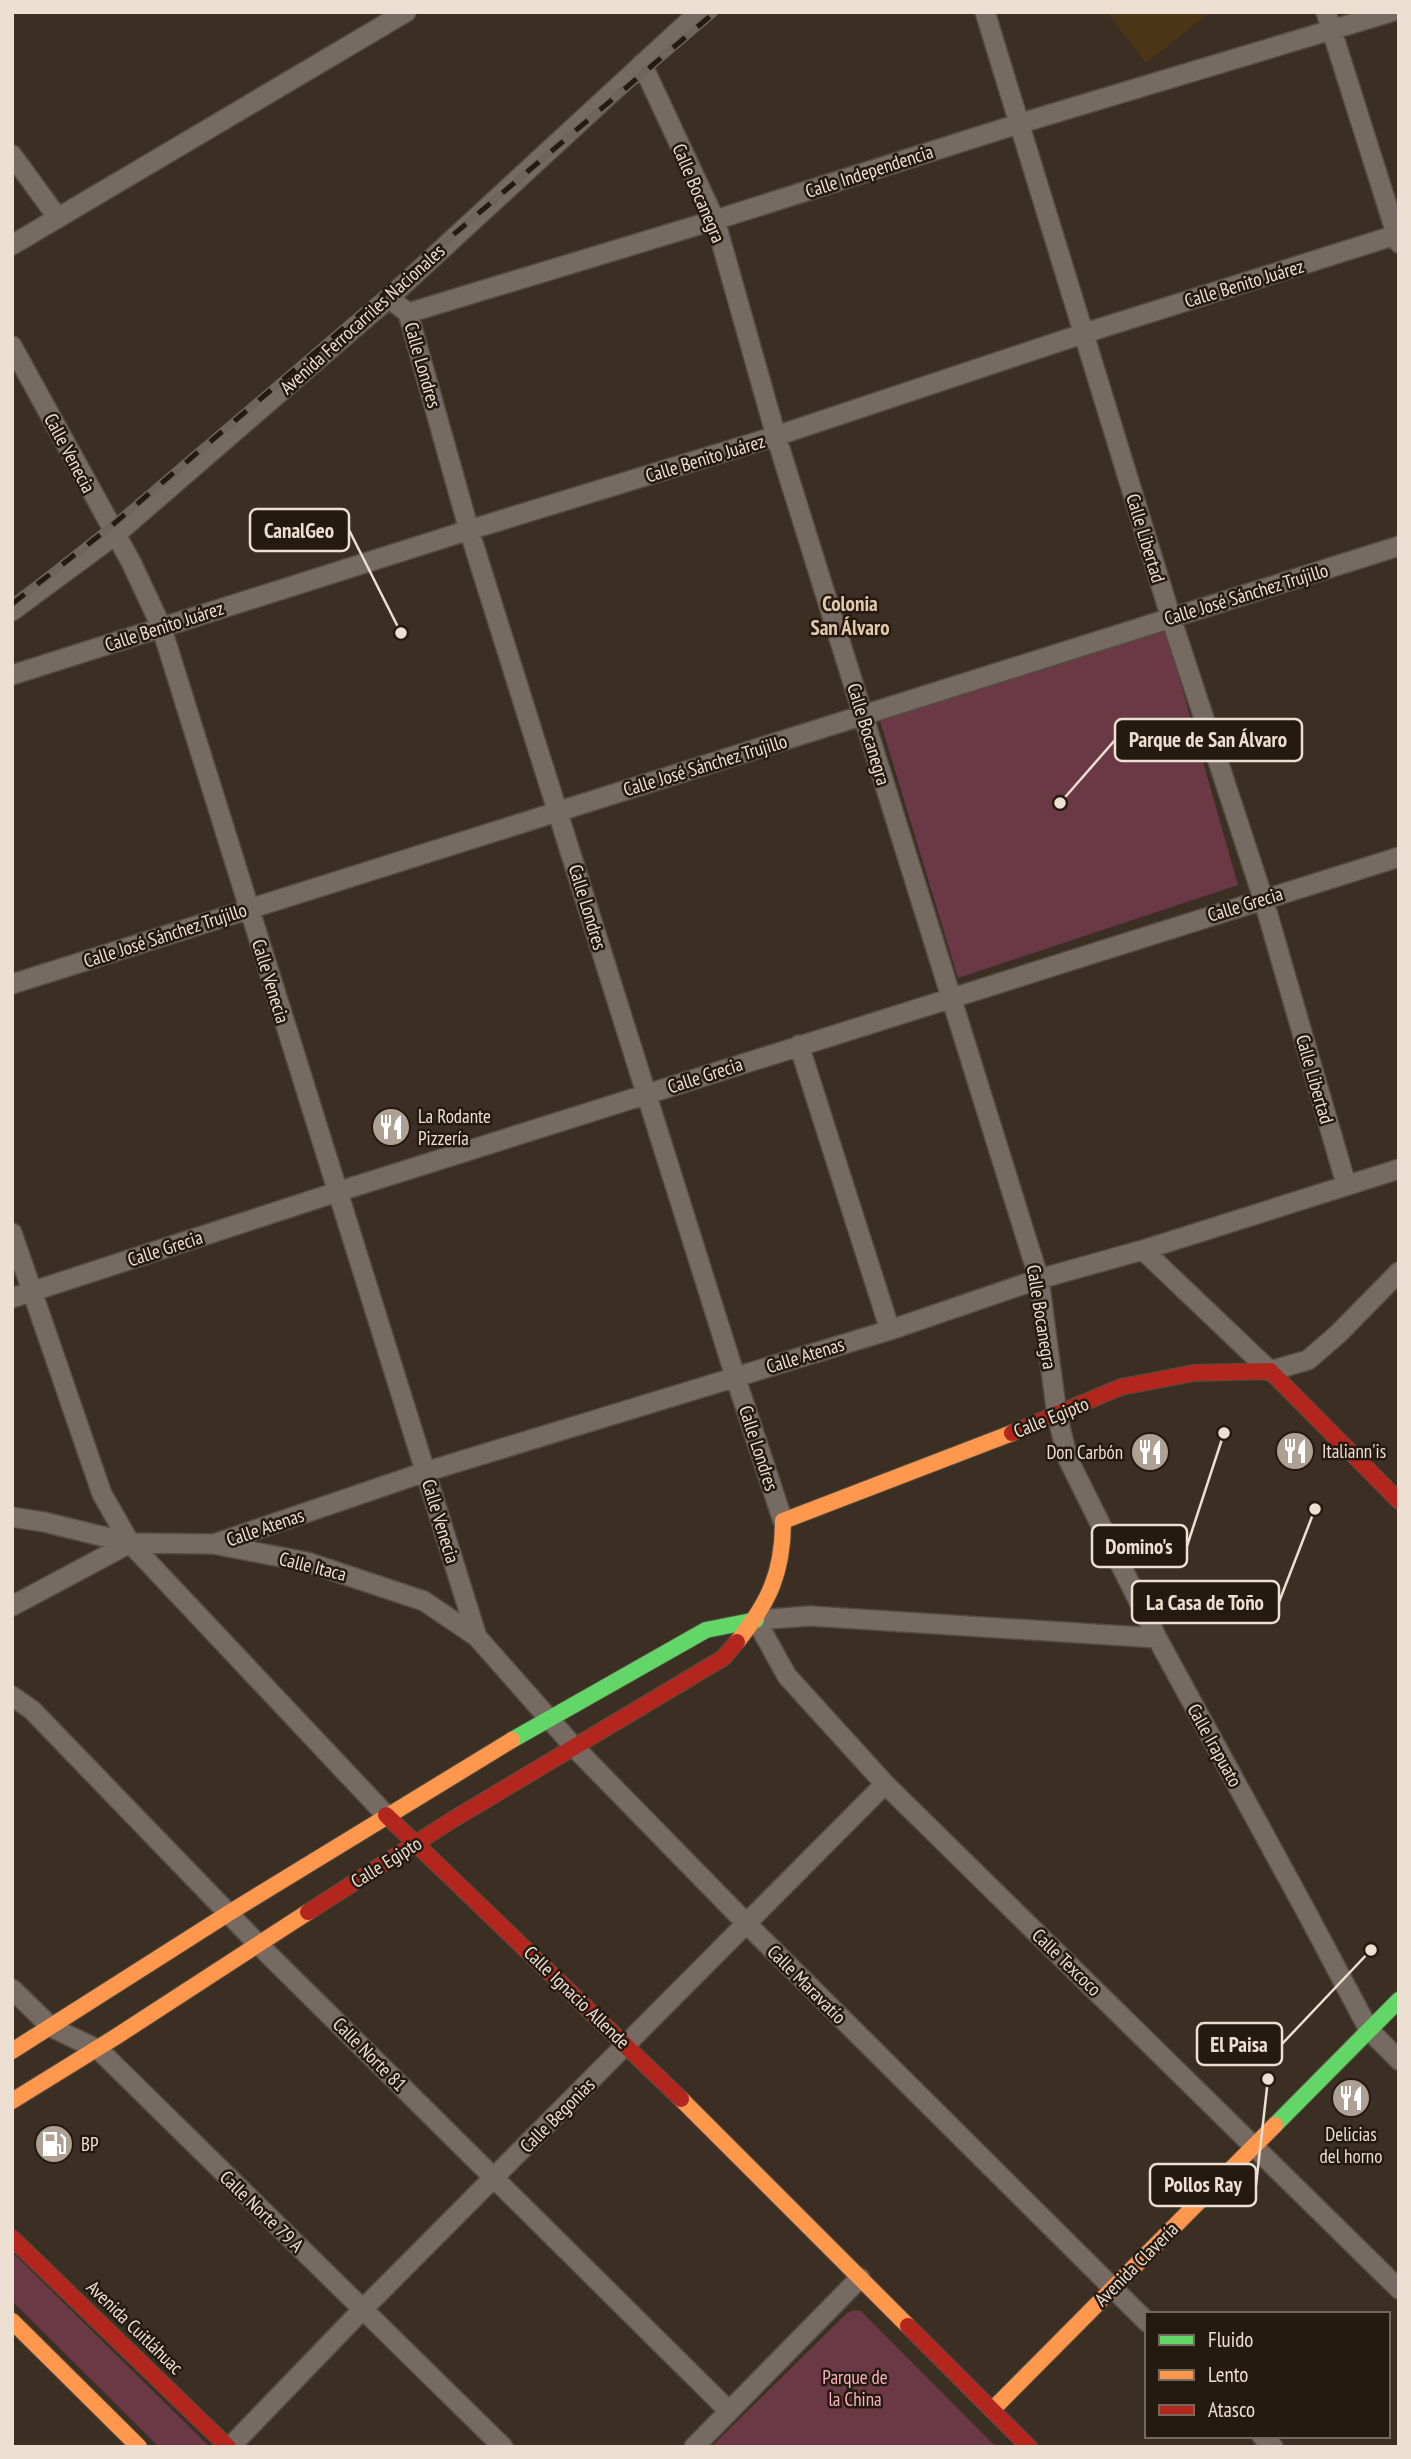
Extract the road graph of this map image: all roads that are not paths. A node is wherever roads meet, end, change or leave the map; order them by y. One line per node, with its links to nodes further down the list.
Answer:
1 (699, 12): 6 (street, Avenida Ferrocarriles Nacionales)
2 (985, 12): 7 (street, Calle Libertad)
3 (1391, 12): 5 (street, Calle Independencia)
4 (403, 13): 9 (street)
5 (1329, 22): 7 (street, Calle Independencia); 11 (street)
6 (642, 64): 10 (street, Calle Bocanegra); 13 (street, Avenida Ferrocarriles Nacionales)
7 (1018, 124): 10 (street, Calle Independencia); 15 (street, Calle Libertad)
8 (12, 155): 9 (street)
9 (58, 218): 12 (street)
10 (715, 220): 14 (street, Calle Independencia); 17 (street, Calle Bocanegra)
11 (1398, 238): 15 (street, Calle Benito Juárez)
12 (12, 245)
13 (389, 298): 14 (street, Calle Londres); 19 (street, Avenida Ferrocarriles Nacionales)
14 (408, 313): 18 (street, Calle Londres)
15 (1082, 334): 17 (street, Calle Benito Juárez); 22 (street, Calle Libertad)
16 (12, 346): 19 (street, Calle Venecia)
17 (776, 436): 18 (street, Calle Benito Juárez); 25 (street, Calle Bocanegra)
18 (469, 530): 23 (street, Calle Benito Juárez); 26 (street, Calle Londres)
19 (115, 534): 21 (street, Avenida Ferrocarriles Nacionales); 23 (street, Calle Venecia)
20 (1399, 546): 22 (street, Calle José Sánchez Trujillo)
21 (12, 611)
22 (1171, 618): 25 (street, Calle José Sánchez Trujillo); 28 (street, Calle Libertad)
23 (161, 626): 24 (street, Calle Benito Juárez); 29 (street, Calle Venecia)
24 (12, 675)
25 (863, 715): 26 (street, Calle José Sánchez Trujillo); 31 (street, Calle Bocanegra)
26 (558, 811): 29 (street, Calle José Sánchez Trujillo); 33 (street, Calle Londres)
27 (1399, 857): 28 (street, Calle Grecia)
28 (1263, 898): 31 (street, Calle Grecia); 35 (street, Calle Libertad)
29 (248, 908): 30 (street, Calle José Sánchez Trujillo); 36 (street, Calle Venecia)
30 (12, 984)
31 (952, 997): 32 (street, Calle Grecia); 40 (street, Calle Bocanegra)
32 (799, 1045): 33 (street, Calle Grecia); 43 (street)
33 (646, 1094): 36 (street, Calle Grecia); 45 (street, Calle Londres)
34 (1399, 1169): 35 (street, Calle Atenas)
35 (1346, 1184): 38 (street, Calle Atenas)
36 (337, 1192): 41 (street, Calle Grecia); 47 (street, Calle Venecia)
37 (12, 1233): 41 (street, Calle Ignacio Allende)
38 (1143, 1250): 40 (street, Calle Atenas); 44 (street)
39 (1399, 1272): 44 (street, Calle Egipto)
40 (1039, 1279): 43 (street, Calle Atenas); 46 (street, Calle Bocanegra)
41 (32, 1292): 42 (street, Calle Grecia); 51 (street, Calle Ignacio Allende)
42 (12, 1298)
43 (890, 1330): 45 (street, Calle Atenas)
44 (1270, 1371): 46 (street, Calle Egipto); 48 (street)
45 (735, 1376): 47 (street, Calle Atenas); 50 (street, Calle Londres)
46 (1057, 1415): 50 (street, Calle Egipto); 56 (street, Calle Irapuato)
47 (425, 1472): 52 (street, Calle Atenas); 55 (street, Calle Venecia)
48 (1399, 1501)
49 (12, 1517): 51 (street, Calle Itaca)
50 (783, 1521): 54 (street, Calle Egipto)
51 (130, 1542): 52 (street, Calle Itaca); 53 (street); 61 (street, Calle Ignacio Allende)
52 (213, 1545): 55 (street, Calle Itaca)
53 (12, 1606)
54 (756, 1619): 56 (street); 58 (street, Calle Egipto); 59 (street, Calle Egipto); 60 (street, Calle Texcoco)
55 (477, 1637): 58 (street, Calle Maravatío)
56 (1157, 1638): 69 (street, Calle Irapuato)
57 (12, 1696): 63 (street, Calle Norte 81)
58 (548, 1718): 59 (street, Calle Maravatío); 61 (street, Calle Egipto)
59 (575, 1748): 62 (street, Calle Egipto); 64 (street, Calle Maravatío)
60 (886, 1784): 64 (street, Calle Begonias); 75 (street, Calle Texcoco)
61 (386, 1815): 62 (street, Calle Ignacio Allende); 63 (street, Calle Egipto)
62 (415, 1844): 65 (street, Calle Egipto); 70 (street, Calle Ignacio Allende)
63 (229, 1913): 65 (street, Calle Norte 81); 68 (street, Calle Egipto)
64 (747, 1924): 70 (street, Calle Begonias); 79 (street, Calle Maravatío)
65 (258, 1944): 72 (street, Calle Egipto); 76 (street, Calle Norte 81)
66 (12, 1989): 68 (street, Calle Norte 79 A)
67 (1399, 2000): 69 (street, Avenida Clavería)
68 (51, 2027): 71 (street, Calle Egipto); 72 (street, Calle Norte 79 A)
69 (1369, 2030): 73 (street, Calle Irapuato); 75 (street, Avenida Clavería)
70 (627, 2045): 76 (street, Calle Begonias); 78 (street, Calle Ignacio Allende)
71 (12, 2050)
72 (99, 2050): 74 (street, Calle Egipto); 81 (street, Calle Norte 79 A)
73 (1399, 2060)
74 (12, 2101)
75 (1254, 2144): 79 (street, Avenida Clavería); 80 (street, Calle Texcoco)
76 (495, 2178): 81 (street, Calle Begonias); 85 (street, Calle Norte 81)
77 (12, 2238): 87 (street, Avenida Cuitláhuac)
78 (860, 2278): 84 (street, Calle Ignacio Allende); 85 (street)
79 (1112, 2288): 82 (street, Calle Maravatío); 84 (street, Avenida Clavería)
80 (1399, 2289)
81 (363, 2309): 87 (street, Calle Begonias); 88 (street, Calle Norte 79 A)
82 (1145, 2320)
83 (12, 2321): 86 (street)
84 (992, 2410): 90 (street, Calle Ignacio Allende)
85 (729, 2411): 89 (street)
86 (139, 2447)
87 (229, 2447)
88 (503, 2447)
89 (694, 2447)
90 (1029, 2447)

